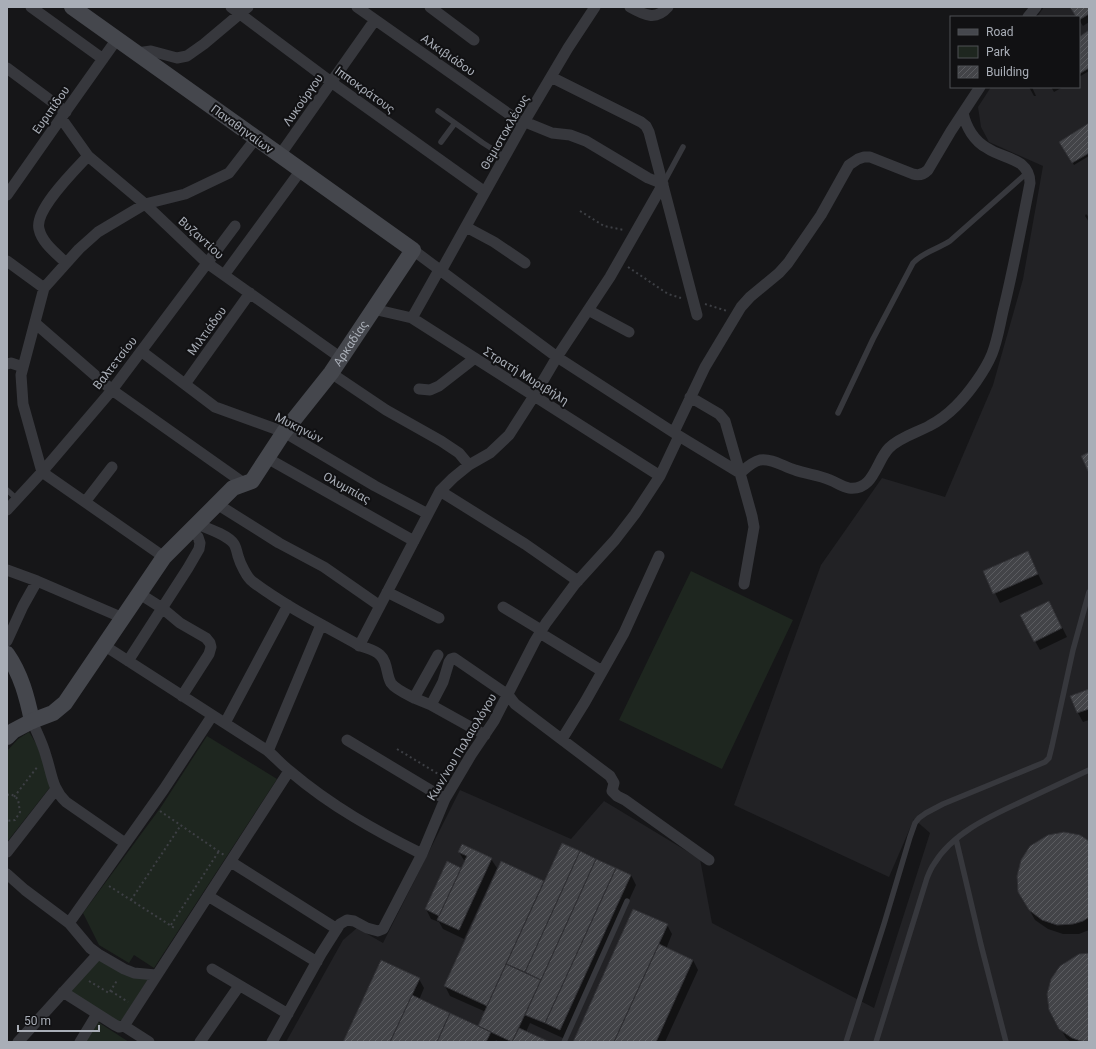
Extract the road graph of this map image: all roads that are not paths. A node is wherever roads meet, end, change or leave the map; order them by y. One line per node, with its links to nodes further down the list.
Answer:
1 (31, 7): 15 (street)
2 (72, 7): 12 (street, Παναθηναίων)
3 (357, 7): 11 (street, Αλκιβιάδου)
4 (430, 7): 13 (street)
5 (595, 7): 17 (street, Θεμιστοκλέους)
6 (630, 7): 7 (street)
7 (668, 7)
8 (1036, 7): 10 (street)
9 (240, 9): 14 (street); 18 (street, Ιπποκράτους)
10 (1029, 16)
11 (375, 20): 18 (street, Λυκούργου); 24 (street, Αλκιβιάδου)
12 (117, 39): 14 (street, Παναθηναίων); 15 (street, Ευριπίδου)
13 (474, 40)
14 (137, 54): 25 (street, Παναθηναίων)
15 (103, 59): 22 (street, Ευριπίδου)
16 (7, 68): 22 (street, Βυζαντίου)
17 (551, 77): 24 (street, Θεμιστοκλέους); 33 (street)
18 (331, 82): 28 (street, Λυκούργου); 34 (street, Ιπποκράτους)
19 (979, 88): 21 (street)
20 (438, 111): 23 (lane)
21 (963, 113): 32 (street); 65 (street, Κων/νου Παλαιολόγου)
22 (63, 115): 29 (street, Βυζαντίου); 35 (street, Ευριπίδου)
23 (455, 123): 26 (lane); 30 (lane)
24 (524, 123): 30 (street, Θεμιστοκλέους); 33 (street, Αλκιβιάδου)
25 (256, 138): 28 (street, Παναθηναίων); 36 (street)
26 (441, 142)
27 (683, 147): 33 (lane)
28 (280, 155): 31 (street, Παναθηναίων)
29 (88, 156): 36 (street, Βυζαντίου); 41 (street)
30 (505, 157): 34 (street, Θεμιστοκλέους)
31 (301, 170): 39 (street, Παναθηναίων); 45 (street)
32 (1028, 172): 66 (lane); 73 (street)
33 (662, 184): 49 (street); 50 (street)
34 (485, 192): 38 (street, Θεμιστοκλέους)
35 (7, 195)
36 (145, 204): 41 (street); 42 (street, Βυζαντίου)
37 (235, 226): 42 (street, Βαλτετσίου)
38 (466, 227): 43 (street); 44 (street, Θεμιστοκλέους)
39 (412, 250): 44 (street); 48 (street, Αρκαδίας)
40 (7, 261): 46 (street)
41 (66, 263): 46 (street)
42 (207, 263): 45 (street, Βυζαντίου); 54 (street, Βαλτετσίου)
43 (525, 263)
44 (440, 271): 51 (street, Θεμιστοκλέους); 55 (street)
45 (224, 275): 47 (street, Βυζαντίου)
46 (44, 288): 52 (street)
47 (250, 293): 56 (street, Βυζαντίου); 61 (street, Μιλτιάδου)
48 (373, 309): 51 (street, Στρατή Μυριβήλη); 56 (street, Αρκαδίας)
49 (588, 310): 53 (street); 55 (street)
50 (697, 315)
51 (412, 318): 57 (street, Στρατή Μυριβήλη)
52 (35, 323): 59 (street); 63 (street)
53 (629, 332)
54 (141, 352): 61 (street, Μυκηνών); 63 (street, Βαλτετσίου)
55 (557, 357): 64 (street); 68 (street)
56 (340, 358): 60 (street, Αρκαδίας)
57 (475, 358): 62 (street); 64 (street, Στρατή Μυριβήλη)
58 (8, 362): 59 (street)
59 (23, 367): 72 (street)
60 (331, 373): 67 (street, Αρκαδίας); 70 (street)
61 (184, 384): 67 (street, Μυκηνών)
62 (419, 389)
63 (112, 390): 72 (street, Βαλτετσίου); 75 (street)
64 (534, 396): 70 (street); 74 (street, Στρατή Μυριβήλη)
65 (690, 398): 68 (street, Κων/νου Παλαιολόγου); 73 (street)
66 (838, 414)
67 (284, 432): 69 (street, Αρκαδίας); 82 (street, Μυκηνών)
68 (677, 434): 73 (street); 74 (street, Κων/νου Παλαιολόγου)
69 (267, 458): 75 (street, Αρκαδίας); 84 (street, Ολυμπίας)
70 (469, 465): 77 (street)
71 (112, 467): 79 (street)
72 (42, 472): 78 (street, Βαλτετσίου); 79 (street)
73 (740, 473): 90 (street)
74 (660, 476): 89 (street, Κων/νου Παλαιολόγου)
75 (245, 484): 80 (street, Αρκαδίας)
76 (7, 490): 78 (lane)
77 (440, 491): 82 (street); 89 (street)
78 (17, 499): 81 (street, Βαλτετσίου)
79 (85, 502): 86 (street)
80 (217, 504): 83 (street, Αρκαδίας); 95 (street)
81 (7, 510)
82 (428, 514): 84 (street)
83 (194, 527): 86 (street, Αρκαδίας); 94 (street); 97 (street)
84 (414, 541): 91 (street)
85 (659, 556): 108 (street)
86 (164, 557): 93 (street, Αρκαδίας)
87 (7, 570): 88 (street)
88 (37, 581): 98 (street); 102 (street)
89 (578, 581): 101 (street, Κων/νου Παλαιολόγου)
90 (744, 584)
91 (387, 592): 95 (street); 99 (street)
92 (1089, 592): 151 (lane)
93 (140, 594): 97 (street); 98 (street, Αρκαδίας)
94 (288, 605): 100 (street); 115 (street)
95 (380, 606): 104 (street)
96 (503, 607): 101 (street)
97 (162, 608): 107 (street); 110 (street)
98 (123, 618): 103 (street, Αρκαδίας)
99 (439, 618)
100 (321, 625): 104 (street); 120 (street)
101 (541, 632): 108 (street); 109 (street, Κων/νου Παλαιολόγου)
102 (7, 641)
103 (105, 646): 107 (street); 114 (street, Αρκαδίας)
104 (359, 646): 111 (street)
105 (7, 654): 114 (street)
106 (438, 655): 111 (street)
107 (128, 661): 110 (street)
108 (602, 671): 118 (street)
109 (508, 694): 112 (street); 116 (street, Κων/νου Παλαιολόγου); 118 (street)
110 (182, 696): 113 (street)
111 (414, 698): 112 (street)
112 (430, 705): 116 (street)
113 (212, 716): 115 (street); 126 (street)
114 (32, 721): 117 (street, Αρκαδίας); 123 (street)
115 (225, 724): 120 (street)
116 (485, 735): 124 (street, Κων/νου Παλαιολόγου)
117 (7, 737)
118 (562, 739): 129 (street)
119 (347, 740): 124 (street)
120 (268, 751): 122 (street)
121 (1089, 770): 125 (lane)
122 (289, 771): 128 (street); 130 (street)
123 (56, 789): 126 (street); 127 (street)
124 (444, 799): 128 (street, Κων/νου Παλαιολόγου)
125 (956, 839): 152 (lane); 153 (lane)
126 (125, 843): 134 (street)
127 (7, 852)
128 (422, 854): 135 (street, Κων/νου Παλαιολόγου)
129 (709, 860)
130 (231, 861): 132 (street); 135 (street)
131 (7, 874): 134 (street)
132 (208, 896): 137 (street); 139 (street)
133 (626, 901): 150 (lane)
134 (68, 924): 136 (street)
135 (337, 929): 137 (street)
136 (98, 954): 139 (street); 141 (street)
137 (317, 962): 143 (street)
138 (212, 970): 140 (street)
139 (156, 975): 144 (street)
140 (239, 986): 143 (street); 148 (street)
141 (63, 992): 142 (street); 145 (street)
142 (97, 1014): 144 (street); 146 (street)
143 (288, 1014): 149 (street)
144 (124, 1026): 147 (street)
145 (18, 1042)
146 (80, 1042)
147 (149, 1042)
148 (200, 1042)
149 (272, 1042)
150 (564, 1042)
151 (846, 1042)
152 (876, 1042)
153 (1006, 1042)

